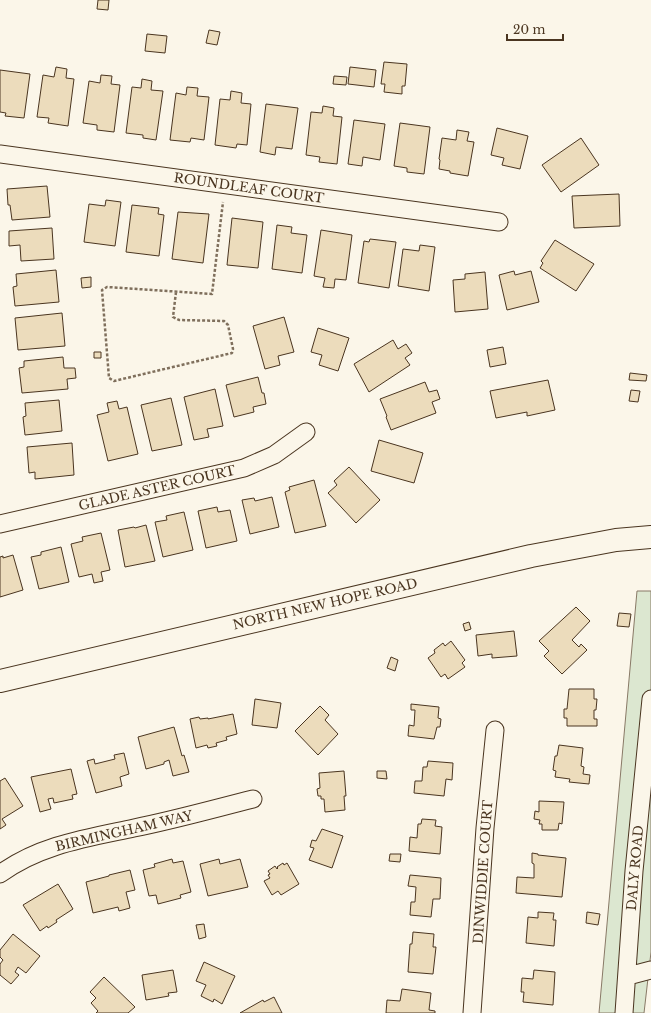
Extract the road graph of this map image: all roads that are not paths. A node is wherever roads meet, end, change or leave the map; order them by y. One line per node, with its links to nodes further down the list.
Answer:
1 (0, 154): 2 (street, ROUNDLEAF COURT)
2 (499, 222)
3 (306, 432): 4 (street, GLADE ASTER COURT)
4 (0, 524)
5 (651, 537): 6 (main road, NORTH NEW HOPE ROAD)
6 (0, 680)
7 (651, 699): 12 (street, DALY ROAD)
8 (495, 730): 13 (street, DINWIDDIE COURT)
9 (253, 799): 10 (street, BIRMINGHAM WAY)
10 (0, 874)
11 (651, 970): 12 (street)
12 (628, 976): 14 (street, DALY ROAD)
13 (472, 1013)
14 (624, 1013)

